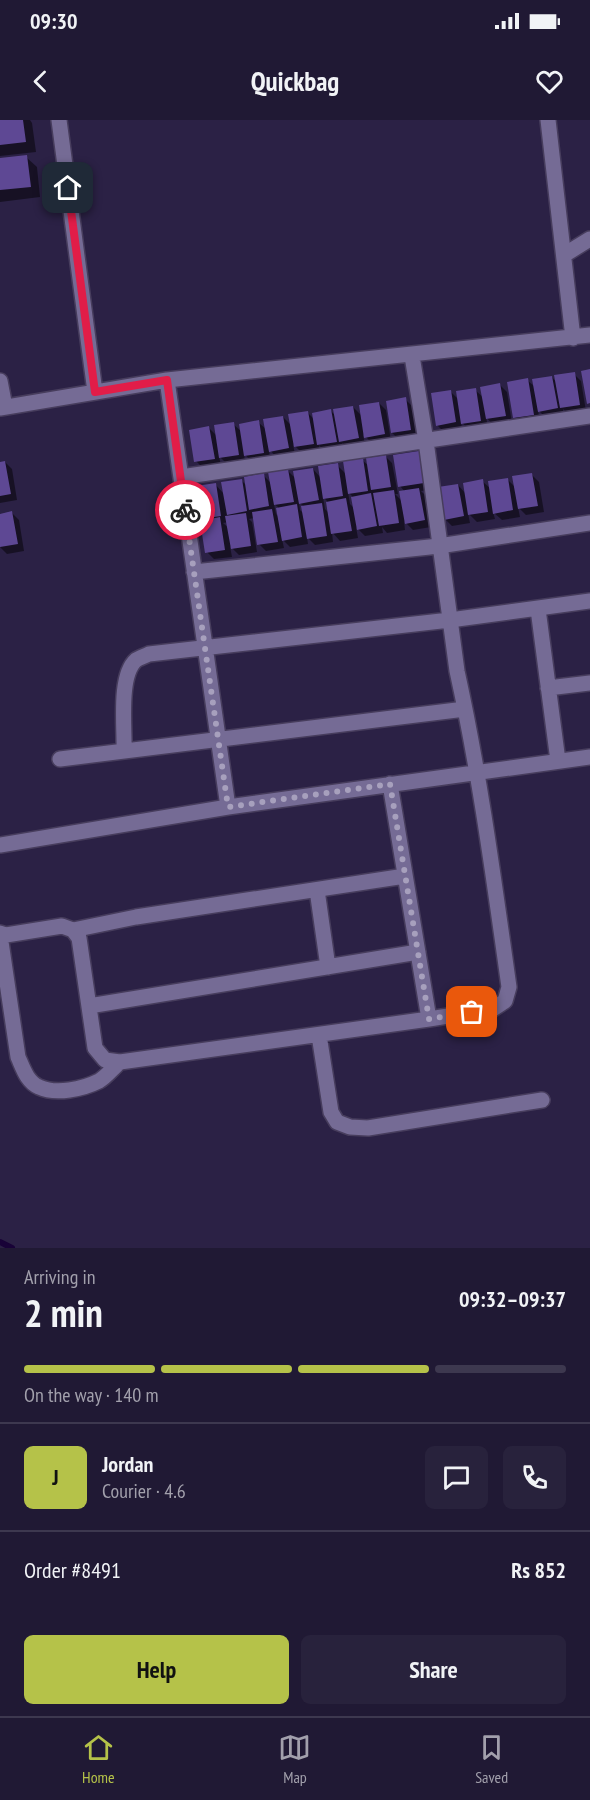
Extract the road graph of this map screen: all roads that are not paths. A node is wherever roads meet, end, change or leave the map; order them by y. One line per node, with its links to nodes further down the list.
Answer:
1 (59, 120): 10 (street)
2 (548, 120): 4 (street)
3 (590, 239): 4 (street)
4 (564, 255): 6 (street)
5 (590, 335): 6 (street)
6 (573, 338): 7 (street)
7 (412, 356): 8 (street); 13 (street)
8 (167, 380): 10 (street); 14 (street)
9 (0, 381): 11 (street)
10 (95, 392): 11 (street)
11 (2, 408)
12 (590, 416): 13 (street)
13 (426, 441): 14 (street); 16 (street)
14 (181, 477): 17 (street)
15 (590, 522): 16 (street)
16 (439, 546): 17 (street); 20 (street)
17 (194, 572): 21 (street)
18 (590, 601): 19 (street)
19 (538, 609): 20 (street); 23 (street)
20 (450, 620): 21 (street); 24 (street)
21 (205, 649): 25 (street); 26 (street)
22 (590, 683): 23 (street)
23 (548, 688): 29 (street)
24 (465, 709): 25 (street); 30 (street)
25 (219, 739): 26 (street); 32 (street)
26 (124, 751): 28 (street)
27 (590, 757): 29 (street)
28 (60, 759)
29 (558, 761): 30 (street)
30 (475, 772): 31 (street); 41 (street)
31 (390, 784): 32 (street); 34 (street)
32 (228, 807): 33 (street)
33 (0, 845)
34 (405, 876): 35 (street); 38 (street)
35 (317, 890): 36 (street); 39 (street)
36 (73, 930): 37 (street); 40 (street)
37 (0, 934): 43 (street)
38 (418, 952): 39 (street); 41 (street)
39 (328, 967): 40 (street)
40 (89, 1006): 43 (street)
41 (429, 1019): 42 (street)
42 (319, 1035): 43 (street); 44 (street)
43 (120, 1062)
44 (542, 1100)

